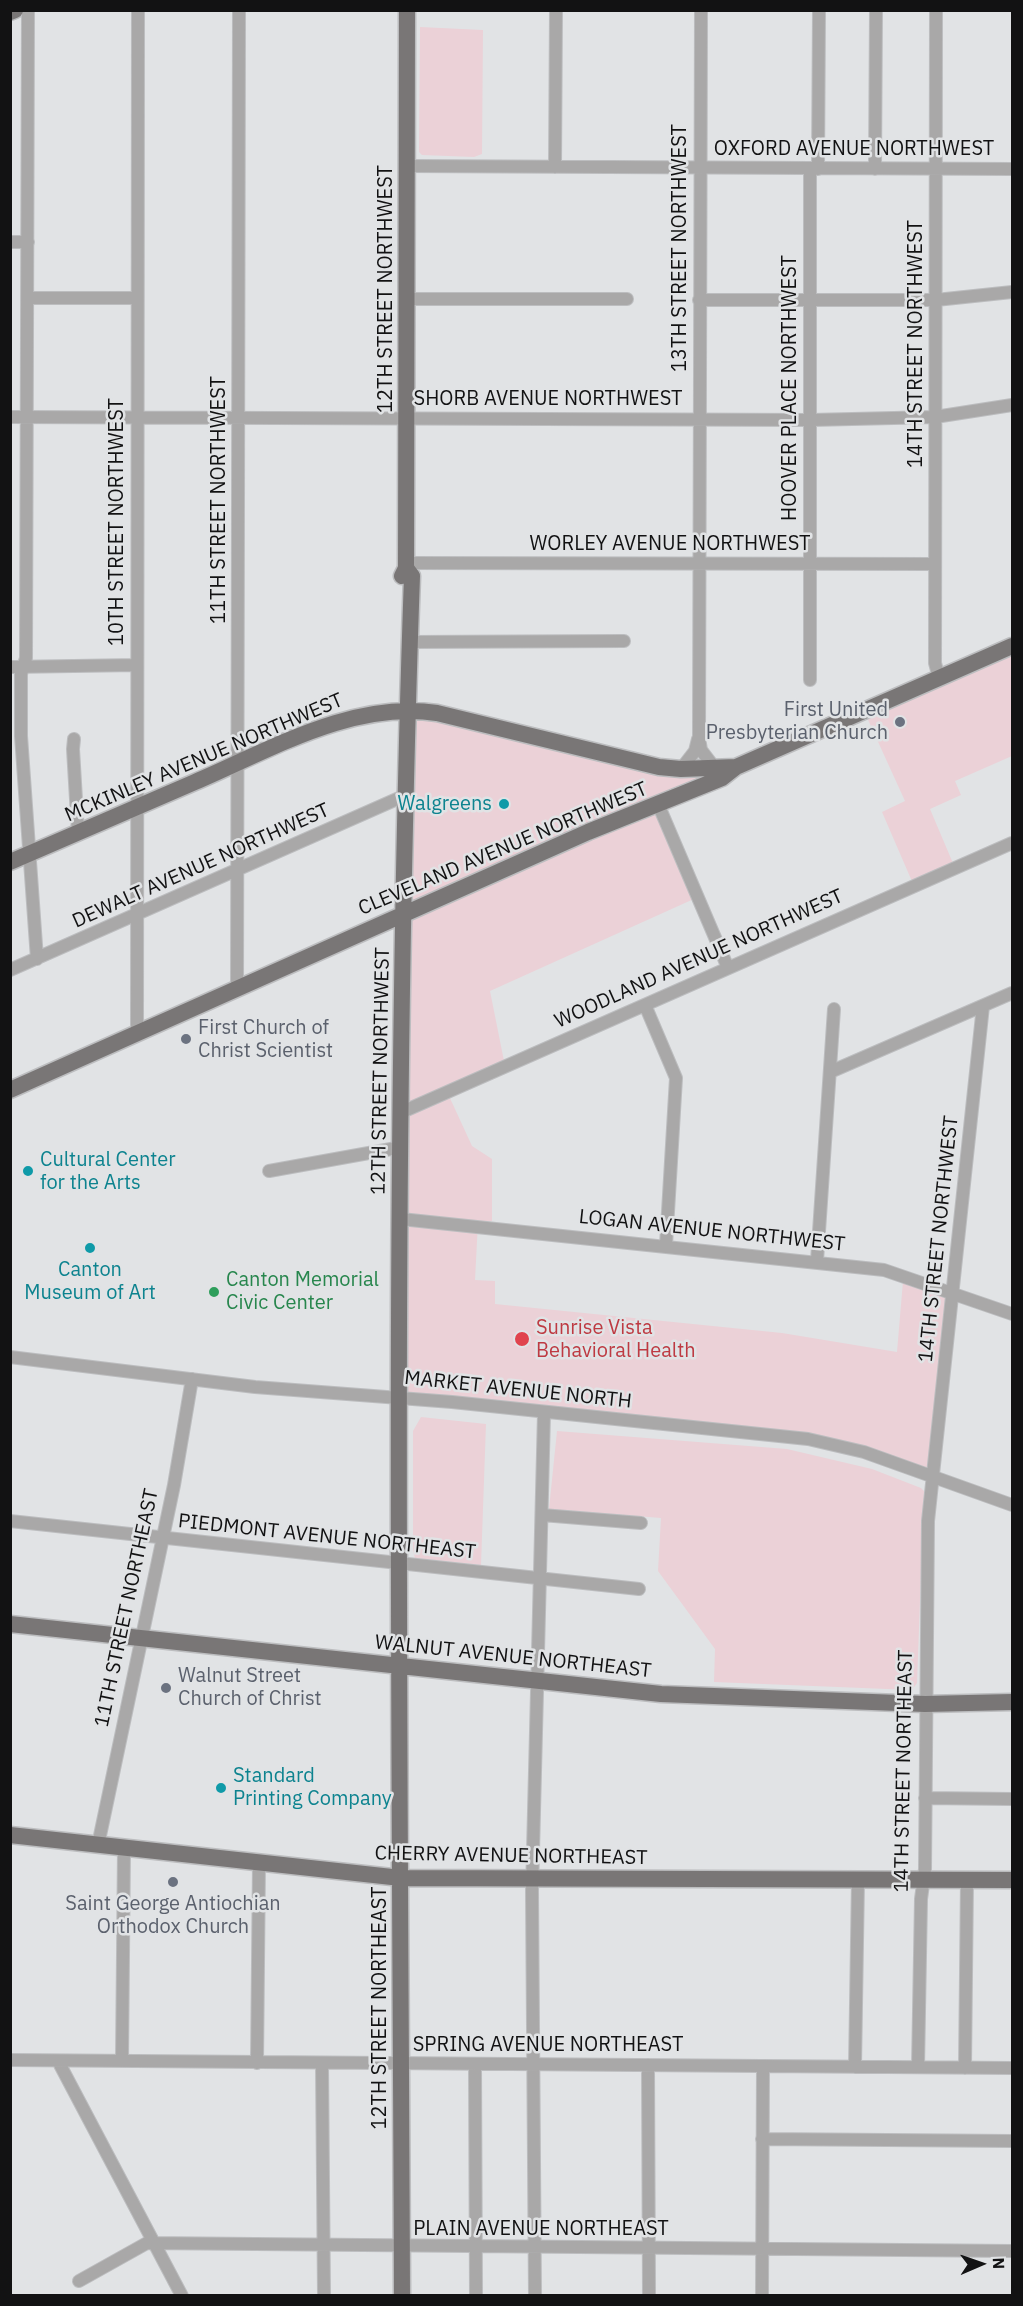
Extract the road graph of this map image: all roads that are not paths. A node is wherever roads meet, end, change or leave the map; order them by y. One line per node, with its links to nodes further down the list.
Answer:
1 (28, 10): 18 (street)
2 (138, 10): 21 (street, 10TH STREET NORTHWEST)
3 (239, 10): 33 (street, 11TH STREET NORTHWEST)
4 (407, 10): 10 (main road, 12TH STREET NORTHWEST)
5 (556, 10): 11 (street)
6 (701, 10): 12 (street, 13TH STREET NORTHWEST)
7 (819, 10): 13 (street, HOOVER PLACE NORTHWEST)
8 (876, 10): 14 (street)
9 (936, 10): 15 (street, 14TH STREET NORTHWEST)
10 (407, 166): 11 (street, OXFORD AVENUE NORTHWEST); 22 (main road, 12TH STREET NORTHWEST)
11 (555, 166): 12 (street, OXFORD AVENUE NORTHWEST)
12 (700, 168): 13 (street, OXFORD AVENUE NORTHWEST); 24 (street, 13TH STREET NORTHWEST)
13 (814, 169): 14 (street, OXFORD AVENUE NORTHWEST); 25 (street, HOOVER PLACE NORTHWEST)
14 (875, 169): 15 (street, OXFORD AVENUE NORTHWEST)
15 (937, 169): 16 (street, OXFORD AVENUE NORTHWEST); 26 (street, 14TH STREET NORTHWEST)
16 (1012, 169)
17 (10, 242): 18 (street)
18 (28, 242): 20 (street)
19 (1012, 292): 26 (street)
20 (28, 298): 21 (street); 29 (street)
21 (137, 298): 30 (street, 10TH STREET NORTHWEST)
22 (407, 299): 23 (street); 31 (main road, 12TH STREET NORTHWEST)
23 (627, 299)
24 (699, 300): 25 (street); 34 (street, 13TH STREET NORTHWEST)
25 (810, 300): 26 (street); 35 (street, HOOVER PLACE NORTHWEST)
26 (936, 300): 32 (street, 14TH STREET NORTHWEST)
27 (1012, 405): 32 (street, SHORB AVENUE NORTHWEST)
28 (10, 417): 29 (street, SHORB AVENUE NORTHWEST)
29 (27, 417): 30 (street, SHORB AVENUE NORTHWEST); 44 (street)
30 (136, 417): 33 (street, SHORB AVENUE NORTHWEST); 43 (street, 10TH STREET NORTHWEST)
31 (406, 417): 33 (street, SHORB AVENUE NORTHWEST); 34 (street, SHORB AVENUE NORTHWEST); 39 (main road, 12TH STREET NORTHWEST)
32 (935, 417): 35 (street, SHORB AVENUE NORTHWEST); 38 (street, 14TH STREET NORTHWEST)
33 (238, 418): 51 (street, 11TH STREET NORTHWEST)
34 (699, 419): 35 (street, SHORB AVENUE NORTHWEST); 36 (street, 13TH STREET NORTHWEST)
35 (811, 420): 37 (street, HOOVER PLACE NORTHWEST)
36 (699, 564): 37 (street, WORLEY AVENUE NORTHWEST); 39 (street, WORLEY AVENUE NORTHWEST); 49 (street, 13TH STREET NORTHWEST)
37 (810, 564): 38 (street, WORLEY AVENUE NORTHWEST); 47 (street, HOOVER PLACE NORTHWEST)
38 (935, 564): 46 (street, 14TH STREET NORTHWEST)
39 (406, 565): 41 (main road, 12TH STREET NORTHWEST); 48 (main road, 12TH STREET NORTHWEST)
40 (624, 641): 41 (street)
41 (410, 642): 48 (main road, 12TH STREET NORTHWEST)
42 (1012, 646): 46 (main road, CLEVELAND AVENUE NORTHWEST)
43 (137, 665): 44 (street); 57 (street, 10TH STREET NORTHWEST)
44 (24, 666): 45 (street); 60 (street)
45 (10, 667)
46 (939, 678): 53 (main road, CLEVELAND AVENUE NORTHWEST)
47 (810, 680)
48 (406, 710): 51 (main road, MCKINLEY AVENUE NORTHWEST); 54 (main road, MCKINLEY AVENUE NORTHWEST); 55 (main road, 12TH STREET NORTHWEST)
49 (699, 738): 52 (street, 13TH STREET NORTHWEST); 54 (street, 13TH STREET NORTHWEST)
50 (75, 739): 58 (street)
51 (237, 764): 57 (main road, MCKINLEY AVENUE NORTHWEST); 62 (street, 11TH STREET NORTHWEST)
52 (714, 767): 53 (main road, MCKINLEY AVENUE NORTHWEST); 54 (main road, MCKINLEY AVENUE NORTHWEST)
53 (736, 767): 56 (main road, CLEVELAND AVENUE NORTHWEST)
54 (681, 769)
55 (406, 795): 62 (street, DEWALT AVENUE NORTHWEST); 63 (main road, 12TH STREET NORTHWEST)
56 (658, 804): 63 (main road, CLEVELAND AVENUE NORTHWEST); 66 (street)
57 (137, 808): 58 (main road, MCKINLEY AVENUE NORTHWEST); 64 (street, 10TH STREET NORTHWEST)
58 (78, 833): 60 (main road, MCKINLEY AVENUE NORTHWEST)
59 (1012, 843): 66 (street, WOODLAND AVENUE NORTHWEST)
60 (28, 855): 61 (main road, MCKINLEY AVENUE NORTHWEST); 65 (street)
61 (10, 862)
62 (237, 871): 64 (street, DEWALT AVENUE NORTHWEST); 68 (street, 11TH STREET NORTHWEST)
63 (404, 914): 68 (main road, CLEVELAND AVENUE NORTHWEST); 76 (main road, 12TH STREET NORTHWEST)
64 (137, 916): 65 (street, DEWALT AVENUE NORTHWEST); 73 (street, 10TH STREET NORTHWEST)
65 (37, 959): 67 (street, DEWALT AVENUE NORTHWEST)
66 (728, 968): 70 (street, WOODLAND AVENUE NORTHWEST)
67 (10, 970)
68 (237, 989): 73 (main road, CLEVELAND AVENUE NORTHWEST)
69 (1012, 993): 71 (street)
70 (645, 1005): 76 (street, WOODLAND AVENUE NORTHWEST); 80 (street)
71 (983, 1006): 74 (street); 82 (street, 14TH STREET NORTHWEST)
72 (834, 1009): 74 (street)
73 (136, 1033): 75 (main road, CLEVELAND AVENUE NORTHWEST)
74 (830, 1072): 81 (street)
75 (10, 1090)
76 (402, 1112): 77 (main road, 12TH STREET NORTHWEST)
77 (402, 1147): 78 (street); 79 (main road, 12TH STREET NORTHWEST)
78 (269, 1171)
79 (401, 1219): 80 (street, LOGAN AVENUE NORTHWEST); 86 (main road, 12TH STREET NORTHWEST)
80 (666, 1245): 81 (street, LOGAN AVENUE NORTHWEST)
81 (817, 1261): 82 (street, LOGAN AVENUE NORTHWEST)
82 (953, 1293): 83 (street, LOGAN AVENUE NORTHWEST); 88 (street, 14TH STREET NORTHWEST)
83 (1012, 1314)
84 (10, 1357): 85 (street, MARKET AVENUE NORTH)
85 (192, 1379): 86 (street, MARKET AVENUE NORTH); 93 (street, 11TH STREET NORTHEAST)
86 (399, 1397): 87 (street, MARKET AVENUE NORTH); 94 (main road, 12TH STREET NORTHEAST)
87 (544, 1413): 88 (street, MARKET AVENUE NORTH); 90 (street)
88 (932, 1476): 89 (street, MARKET AVENUE NORTH); 102 (street, 14TH STREET NORTHEAST)
89 (1012, 1505)
90 (542, 1515): 92 (street); 95 (street)
91 (10, 1521): 93 (street, PIEDMONT AVENUE NORTHEAST)
92 (641, 1524)
93 (163, 1538): 94 (street, PIEDMONT AVENUE NORTHEAST); 98 (street, 11TH STREET NORTHEAST)
94 (401, 1564): 95 (street, PIEDMONT AVENUE NORTHEAST); 99 (main road, 12TH STREET NORTHEAST)
95 (540, 1580): 96 (street, PIEDMONT AVENUE NORTHEAST); 100 (street)
96 (639, 1589)
97 (10, 1624): 98 (main road, WALNUT AVENUE NORTHEAST)
98 (141, 1638): 99 (main road, WALNUT AVENUE NORTHEAST); 106 (street, 11TH STREET NORTHEAST)
99 (400, 1668): 100 (main road, WALNUT AVENUE NORTHEAST); 109 (main road, 12TH STREET NORTHEAST)
100 (538, 1682): 102 (main road, WALNUT AVENUE NORTHEAST); 110 (street)
101 (1012, 1702): 102 (main road, WALNUT AVENUE NORTHEAST)
102 (925, 1704): 103 (street, 14TH STREET NORTHEAST)
103 (925, 1798): 104 (street); 112 (street, 14TH STREET NORTHEAST)
104 (1012, 1799)
105 (10, 1835): 106 (main road, CHERRY AVENUE NORTHEAST)
106 (98, 1845): 107 (main road, CHERRY AVENUE NORTHEAST)
107 (124, 1848): 108 (main road, CHERRY AVENUE NORTHEAST); 117 (street)
108 (259, 1862): 109 (main road, CHERRY AVENUE NORTHEAST); 118 (street)
109 (401, 1878): 110 (main road, CHERRY AVENUE NORTHEAST); 120 (main road, 12TH STREET NORTHEAST)
110 (533, 1879): 111 (main road, CHERRY AVENUE NORTHEAST); 122 (street)
111 (858, 1880): 112 (main road, CHERRY AVENUE NORTHEAST); 125 (street)
112 (923, 1880): 113 (main road, CHERRY AVENUE NORTHEAST); 126 (street, 14TH STREET NORTHEAST)
113 (967, 1880): 114 (main road, CHERRY AVENUE NORTHEAST); 127 (street)
114 (1012, 1880)
115 (10, 2060): 116 (street, SPRING AVENUE NORTHEAST)
116 (58, 2061): 117 (street, SPRING AVENUE NORTHEAST); 131 (street)
117 (122, 2061): 118 (street, SPRING AVENUE NORTHEAST)
118 (257, 2062): 119 (street, SPRING AVENUE NORTHEAST)
119 (322, 2063): 120 (street, SPRING AVENUE NORTHEAST); 132 (street)
120 (401, 2064): 121 (street, SPRING AVENUE NORTHEAST); 133 (main road, 12TH STREET NORTHEAST)
121 (476, 2064): 122 (street, SPRING AVENUE NORTHEAST); 134 (street)
122 (533, 2065): 123 (street, SPRING AVENUE NORTHEAST); 135 (street)
123 (648, 2065): 124 (street, SPRING AVENUE NORTHEAST); 136 (street)
124 (763, 2066): 125 (street, SPRING AVENUE NORTHEAST); 129 (street)
125 (855, 2067): 126 (street, SPRING AVENUE NORTHEAST)
126 (918, 2067): 127 (street, SPRING AVENUE NORTHEAST)
127 (965, 2068): 128 (street, SPRING AVENUE NORTHEAST)
128 (1012, 2068)
129 (762, 2139): 130 (street); 137 (street)
130 (1012, 2141)
131 (155, 2244): 132 (street, PLAIN AVENUE NORTHEAST); 139 (street, PLAIN AVENUE NORTHEAST); 140 (street)
132 (324, 2247): 133 (street, PLAIN AVENUE NORTHEAST); 141 (street)
133 (402, 2247): 134 (street, PLAIN AVENUE NORTHEAST); 142 (main road, 12TH STREET NORTHEAST)
134 (475, 2248): 135 (street, PLAIN AVENUE NORTHEAST); 143 (street)
135 (535, 2249): 136 (street, PLAIN AVENUE NORTHEAST); 144 (street)
136 (649, 2249): 137 (street, PLAIN AVENUE NORTHEAST); 145 (street)
137 (762, 2249): 138 (street, PLAIN AVENUE NORTHEAST); 146 (street)
138 (1012, 2251)
139 (79, 2281)
140 (182, 2295)
141 (324, 2295)
142 (402, 2295)
143 (476, 2295)
144 (535, 2295)
145 (649, 2295)
146 (762, 2295)

